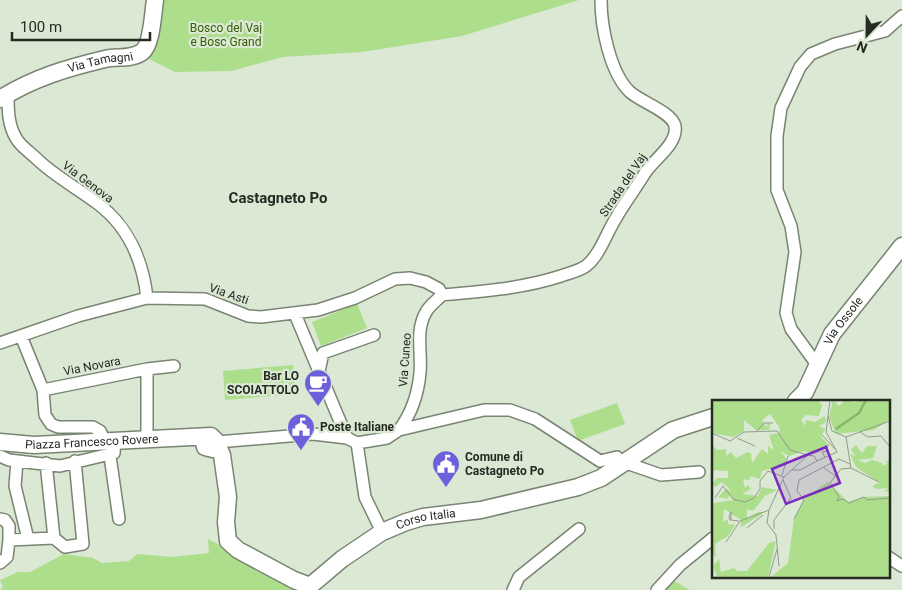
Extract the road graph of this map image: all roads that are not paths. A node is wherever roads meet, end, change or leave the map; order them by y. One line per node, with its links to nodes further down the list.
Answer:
1 (155, 0): 4 (street, Via Tamagni)
2 (601, 0): 6 (street, Strada del Vaj)
3 (902, 16): 13 (street)
4 (4, 96): 7 (street, Via Genova)
5 (902, 246): 13 (street, Via Ossole)
6 (442, 295): 8 (street, Via Asti); 19 (street, Via Cuneo)
7 (147, 298): 8 (street, Via Asti); 10 (street, Via Asti)
8 (295, 314): 15 (street)
9 (374, 335): 15 (street)
10 (21, 336): 11 (street, Via Asti); 16 (street)
11 (0, 343)
12 (174, 366): 14 (street, Via Novara)
13 (818, 366): 17 (street, Via Ossole)
14 (147, 369): 16 (street, Via Novara); 20 (street)
15 (319, 371): 21 (street)
16 (43, 390): 24 (street)
17 (797, 400)
18 (712, 417): 28 (street, Corso Italia)
19 (399, 430): 21 (street); 28 (street)
20 (147, 438): 23 (street, Piazza Francesco Rovere); 24 (street, Piazza Francesco Rovere)
21 (352, 441): 23 (street); 33 (street)
22 (0, 442): 24 (street, Piazza Francesco Rovere)
23 (212, 444): 41 (street, Corso Italia)
24 (110, 446): 26 (street); 31 (street)
25 (6, 460): 27 (street); 35 (street)
26 (74, 461): 27 (street); 34 (street)
27 (46, 463): 34 (street)
28 (624, 463): 29 (street); 33 (street, Corso Italia)
29 (699, 472)
30 (0, 519): 37 (street)
31 (119, 519)
32 (579, 529): 42 (street)
33 (382, 532): 41 (street, Corso Italia)
34 (54, 538): 35 (street)
35 (28, 539): 37 (street)
36 (712, 539): 43 (street)
37 (10, 540): 39 (street)
38 (890, 558): 40 (street)
39 (0, 563)
40 (902, 566)
41 (312, 588)
42 (514, 590)
43 (657, 590)

